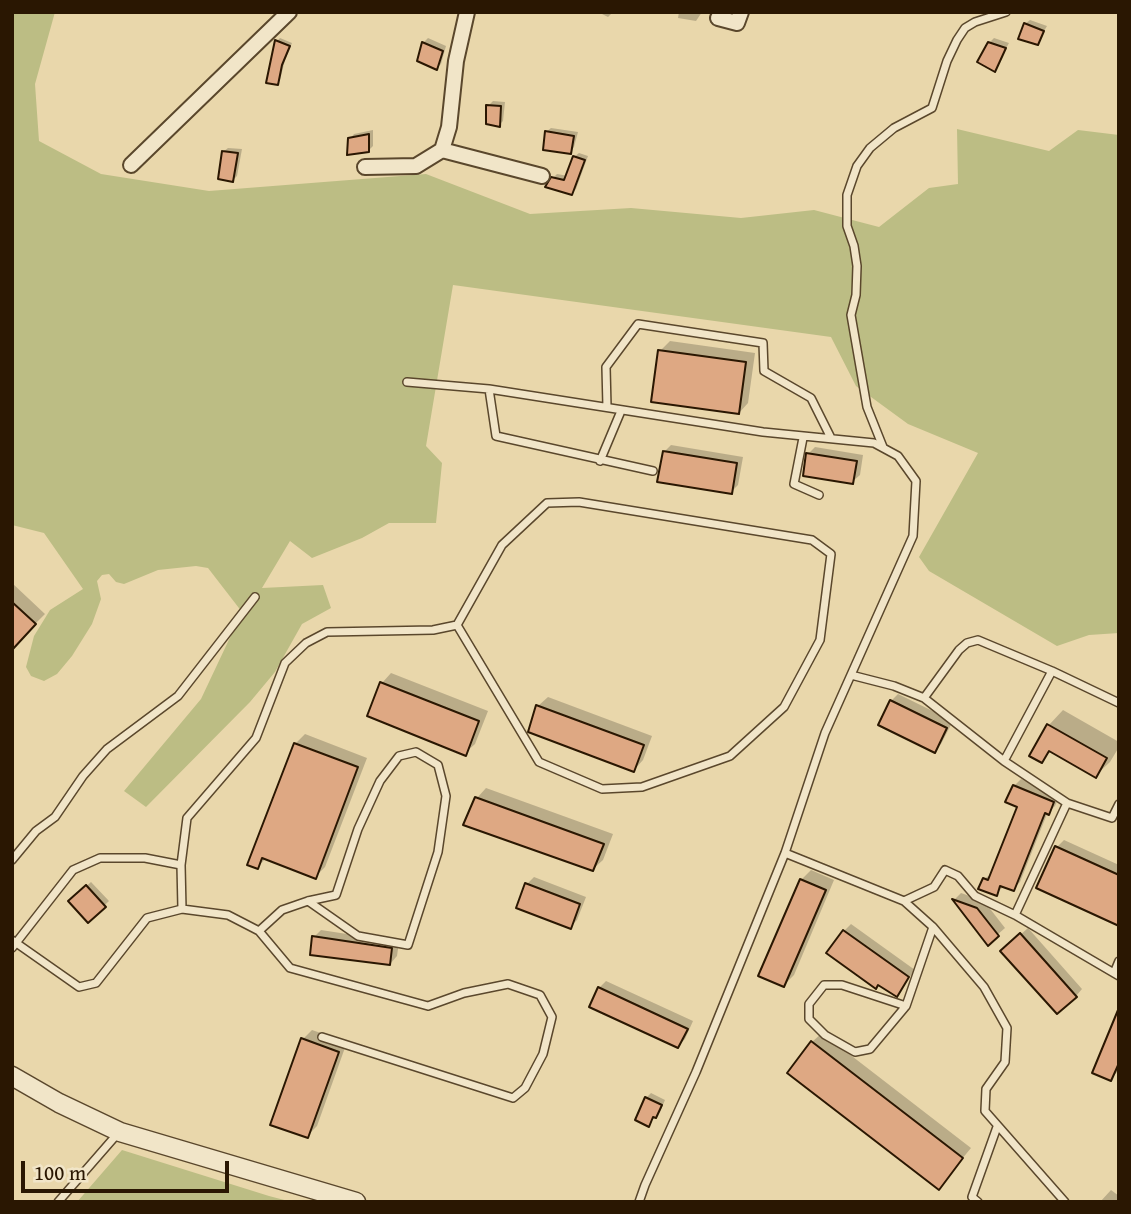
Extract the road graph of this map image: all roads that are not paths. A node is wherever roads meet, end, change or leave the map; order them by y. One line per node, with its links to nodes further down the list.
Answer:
1 (289, 12): 7 (street)
2 (467, 12): 6 (street)
3 (741, 12): 5 (street)
4 (1006, 12): 16 (lane)
5 (718, 18)
6 (442, 150): 8 (street); 9 (street)
7 (131, 165)
8 (365, 167)
9 (542, 176)
10 (407, 382): 11 (lane)
11 (489, 388): 12 (lane); 17 (lane)
12 (607, 407): 13 (lane); 15 (lane)
13 (621, 411): 14 (lane); 17 (lane)
14 (803, 438): 15 (lane); 19 (lane)
15 (831, 438): 16 (lane)
16 (884, 448): 23 (lane)
17 (600, 461): 18 (lane)
18 (653, 471)
19 (820, 495)
20 (255, 597): 30 (lane)
21 (457, 625): 21 (lane); 31 (lane)
22 (1052, 670): 24 (lane); 25 (lane); 26 (lane)
23 (851, 675): 24 (lane); 29 (lane)
24 (924, 698): 26 (lane)
25 (1119, 703)
26 (1004, 761): 27 (lane)
27 (1067, 803): 28 (lane); 35 (lane)
28 (1119, 804)
29 (785, 853): 33 (lane); 49 (lane)
30 (12, 860)
31 (181, 865): 34 (lane); 38 (lane)
32 (308, 901): 32 (lane); 37 (lane)
33 (904, 901): 35 (lane); 36 (lane)
34 (182, 909): 37 (lane); 38 (lane)
35 (1016, 915): 40 (lane)
36 (933, 927): 41 (lane); 44 (lane)
37 (259, 931): 42 (lane)
38 (14, 944)
39 (1119, 961): 40 (lane)
40 (1116, 974)
41 (906, 1006): 41 (lane)
42 (322, 1037)
43 (12, 1076): 45 (street)
44 (997, 1127): 50 (lane); 51 (lane)
45 (120, 1132): 46 (street); 47 (lane)
46 (324, 1197): 48 (street)
47 (58, 1202)
48 (356, 1202)
49 (639, 1202)
50 (978, 1202)
51 (1065, 1202)

